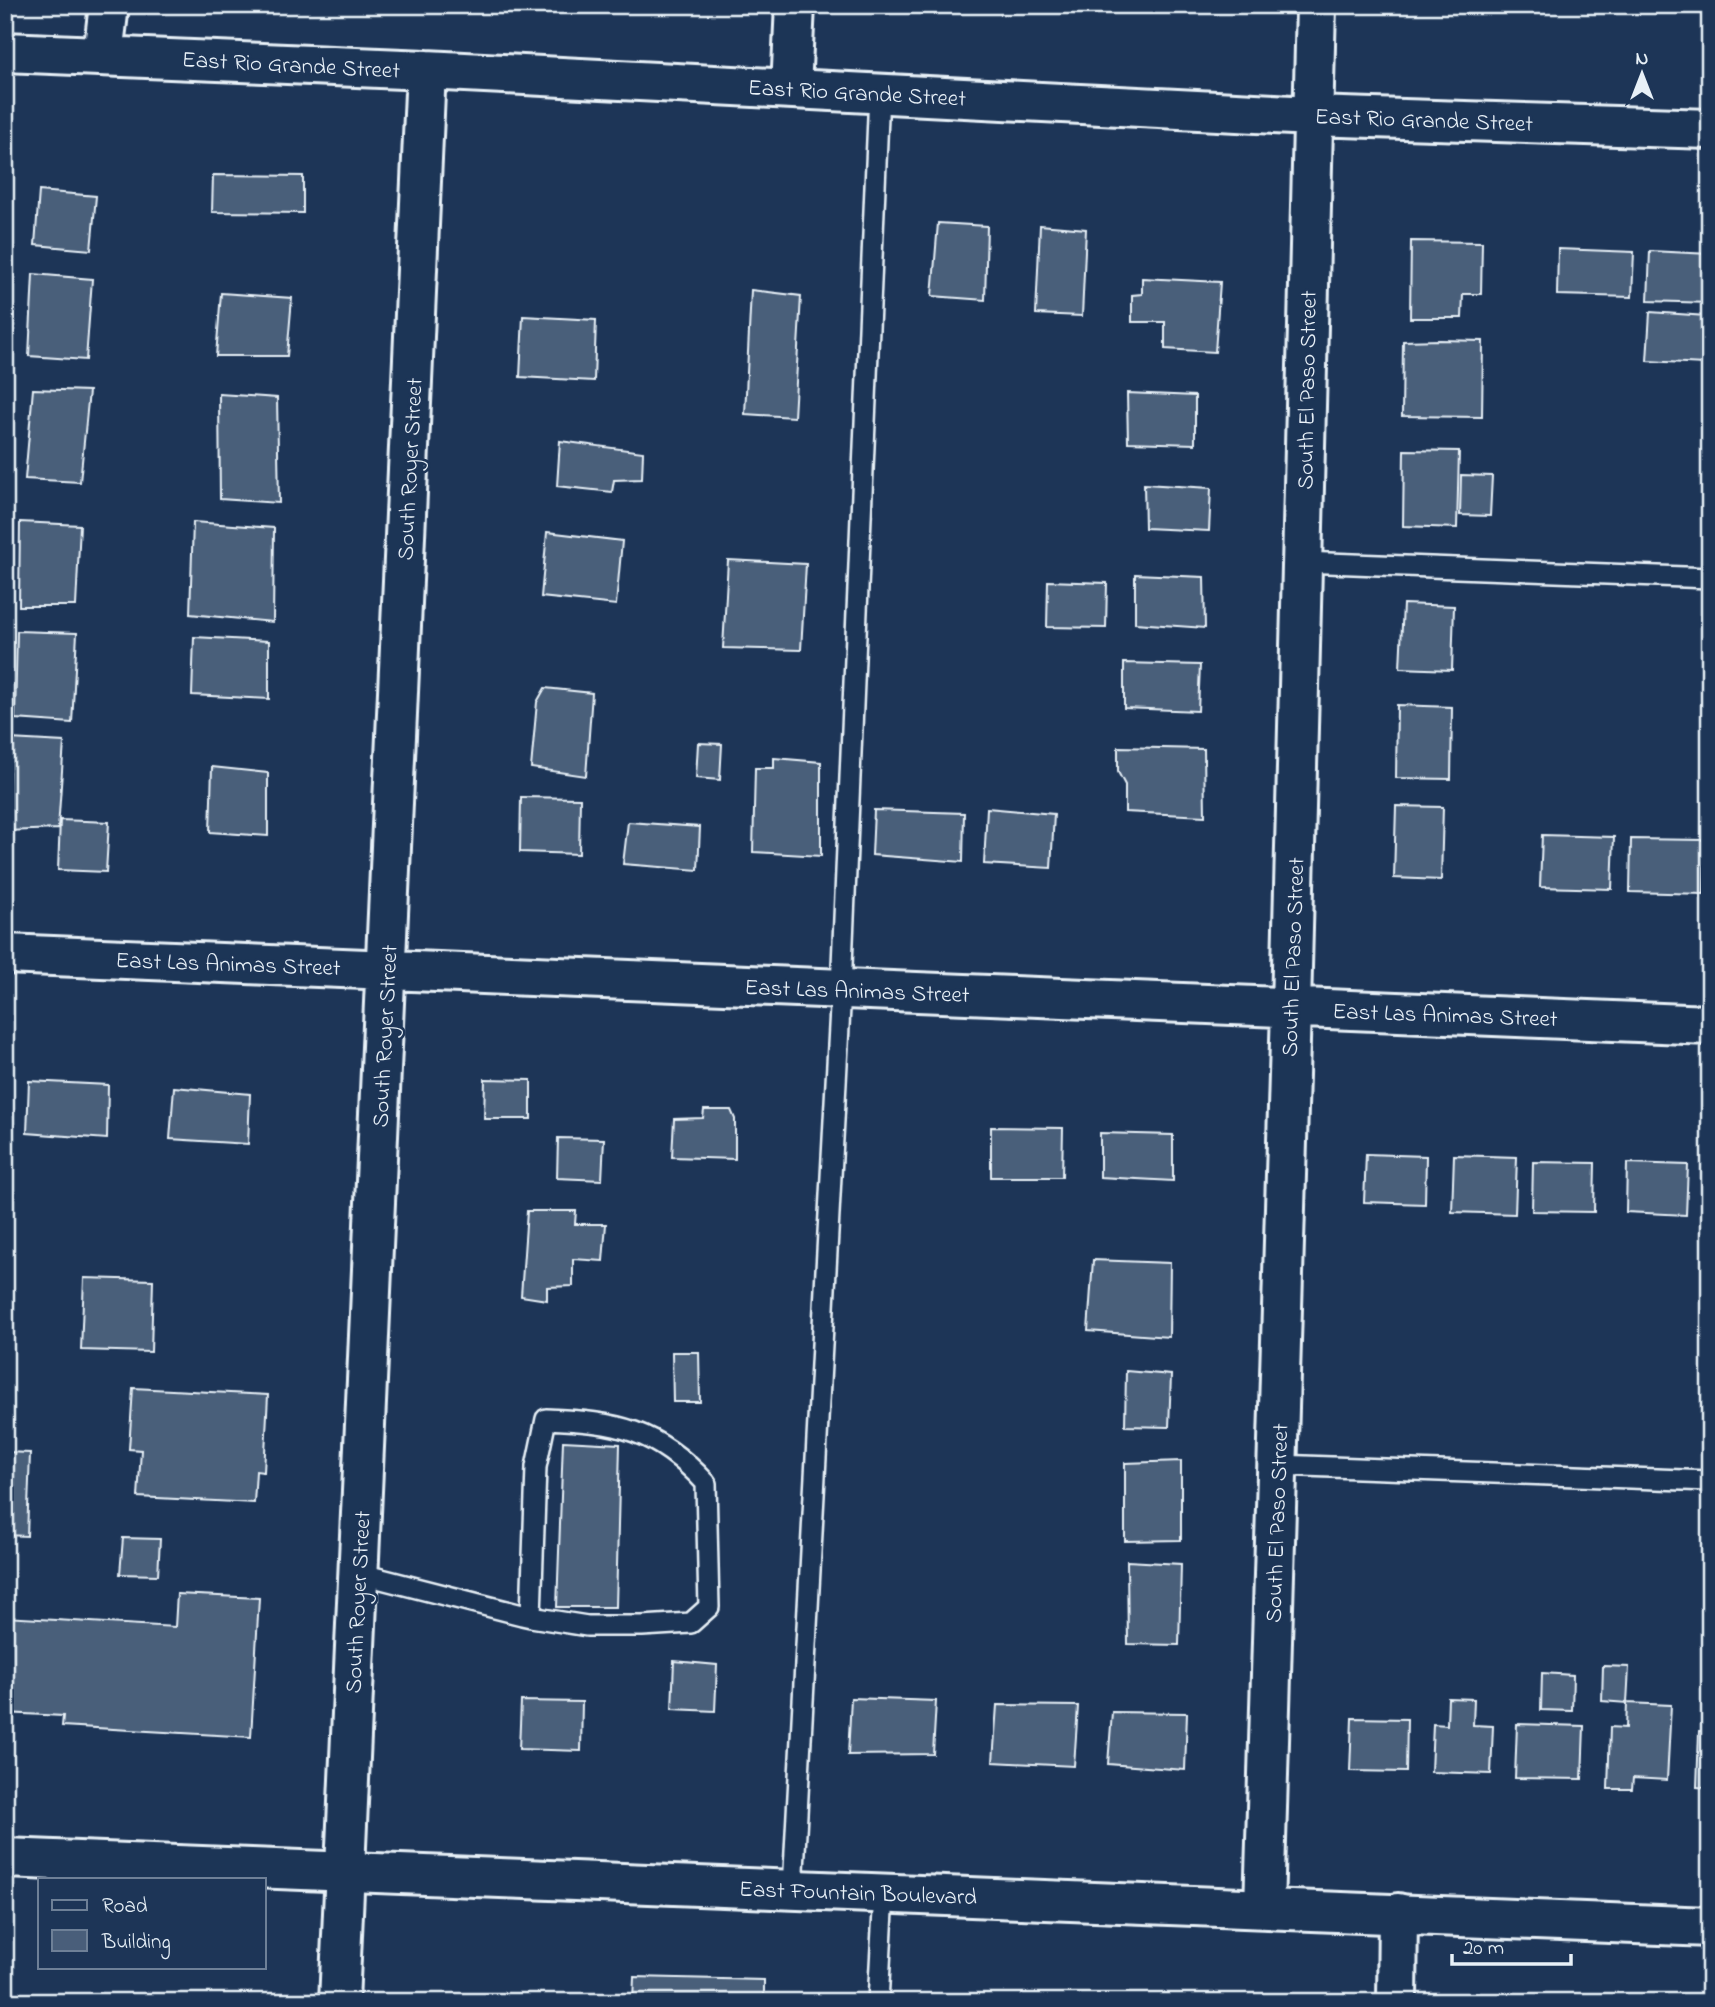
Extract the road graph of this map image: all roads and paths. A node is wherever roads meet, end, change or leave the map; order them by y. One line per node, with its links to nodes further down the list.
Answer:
1 (109, 5): 5 (street)
2 (795, 5): 7 (street)
3 (1316, 5): 9 (street, South El Paso Street)
4 (5, 52): 5 (street, East Rio Grande Street)
5 (103, 55): 6 (street, East Rio Grande Street)
6 (426, 70): 7 (street, East Rio Grande Street); 14 (street, South Royer Street)
7 (791, 89): 8 (street, East Rio Grande Street)
8 (878, 93): 9 (street, East Rio Grande Street); 15 (lane)
9 (1312, 116): 10 (street, East Rio Grande Street); 11 (street, South El Paso Street)
10 (1710, 128)
11 (1302, 562): 12 (lane); 16 (street, South El Paso Street)
12 (1710, 578)
13 (5, 954): 14 (street, East Las Animas Street)
14 (387, 970): 15 (street, East Las Animas Street); 20 (street, South Royer Street)
15 (841, 989): 16 (street, East Las Animas Street); 24 (lane)
16 (1291, 1008): 17 (street, East Las Animas Street); 18 (street, South El Paso Street)
17 (1710, 1025)
18 (1277, 1465): 19 (lane); 26 (street, South El Paso Street)
19 (1710, 1481)
20 (358, 1573): 21 (lane); 23 (street, South Royer Street)
21 (531, 1617): 21 (lane)
22 (5, 1858): 23 (street, East Fountain Boulevard)
23 (344, 1871): 24 (street, East Fountain Boulevard); 29 (street, South Royer Street)
24 (793, 1889): 25 (street, East Fountain Boulevard)
25 (884, 1893): 26 (street, East Fountain Boulevard); 30 (lane)
26 (1264, 1908): 27 (street, East Fountain Boulevard)
27 (1398, 1913): 28 (street, East Fountain Boulevard); 31 (street)
28 (1710, 1927)
29 (339, 2002)
30 (878, 2002)
31 (1397, 2002)

